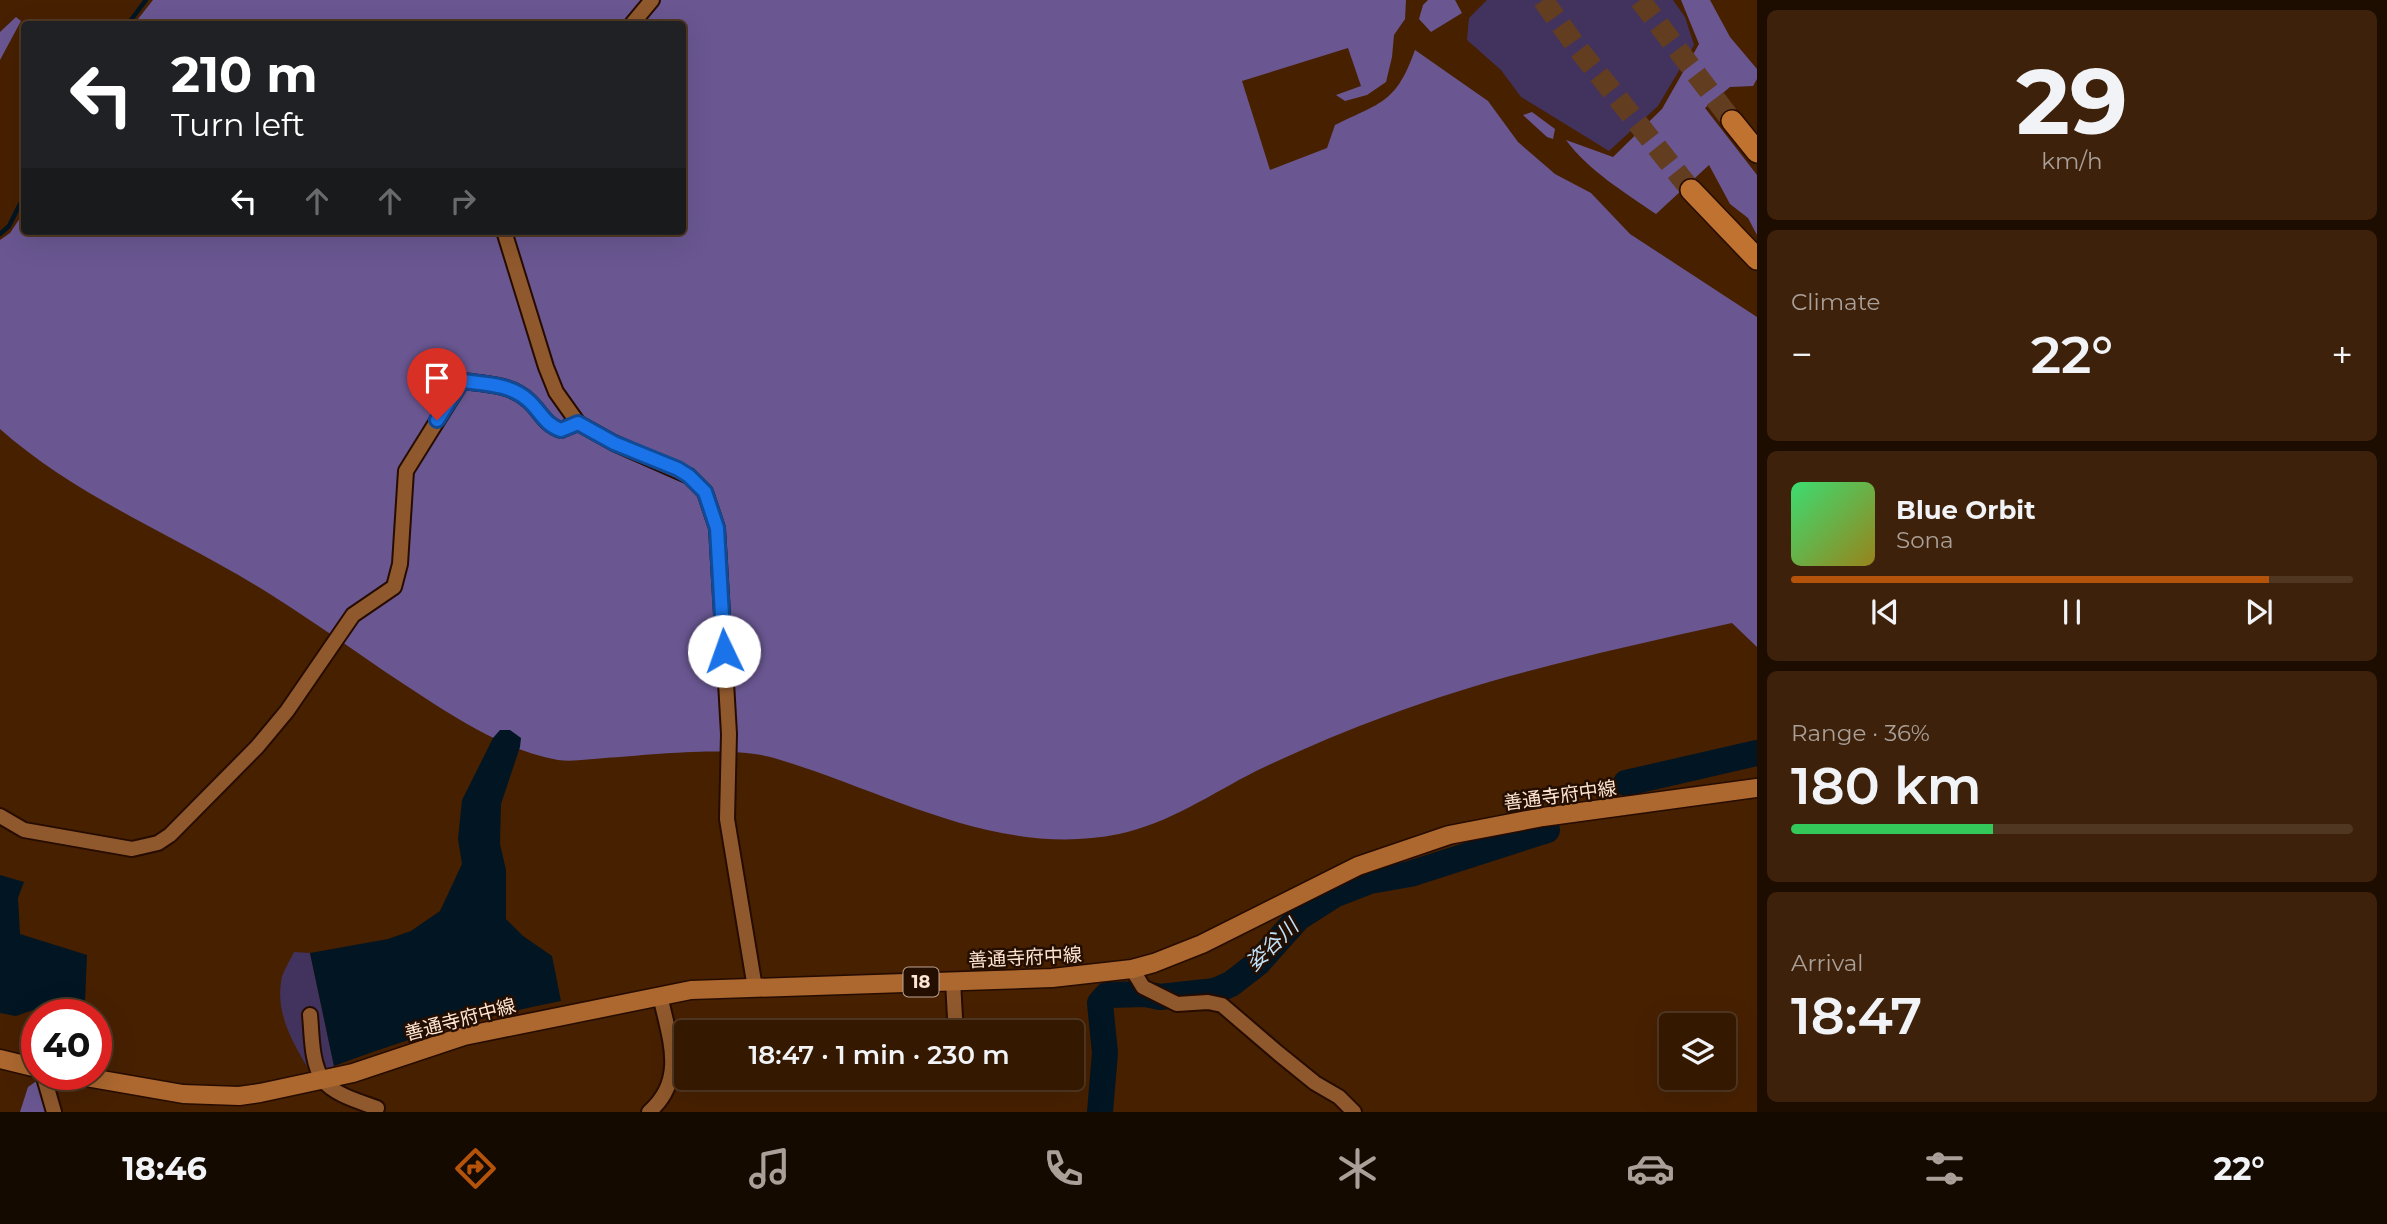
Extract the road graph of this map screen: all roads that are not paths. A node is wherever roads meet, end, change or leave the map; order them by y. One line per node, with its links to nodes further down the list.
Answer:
1 (652, 0): 2 (street)
2 (634, 21)
3 (1732, 121): 4 (highway)
4 (1757, 152)
5 (1691, 190): 7 (highway)
6 (505, 235): 8 (street)
7 (1757, 259)
8 (578, 423): 10 (street); 13 (street)
9 (1757, 788): 11 (main road, 善通寺府中線 / 18)
10 (0, 816)
11 (1132, 969): 12 (main road, 善通寺府中線 / 18); 25 (street)
12 (953, 981): 13 (main road, 善通寺府中線 / 18); 16 (street)
13 (755, 988): 14 (main road, 善通寺府中線 / 18)
14 (660, 995): 19 (main road, 善通寺府中線 / 18); 24 (street)
15 (310, 1015): 19 (street)
16 (955, 1018)
17 (0, 1059): 18 (main road)
18 (21, 1064)
19 (324, 1081): 20 (main road, 善通寺府中線 / 18); 22 (street)
20 (112, 1082)
21 (48, 1090): 23 (street)
22 (377, 1108)
23 (54, 1112)
24 (649, 1112)
25 (1354, 1112)

